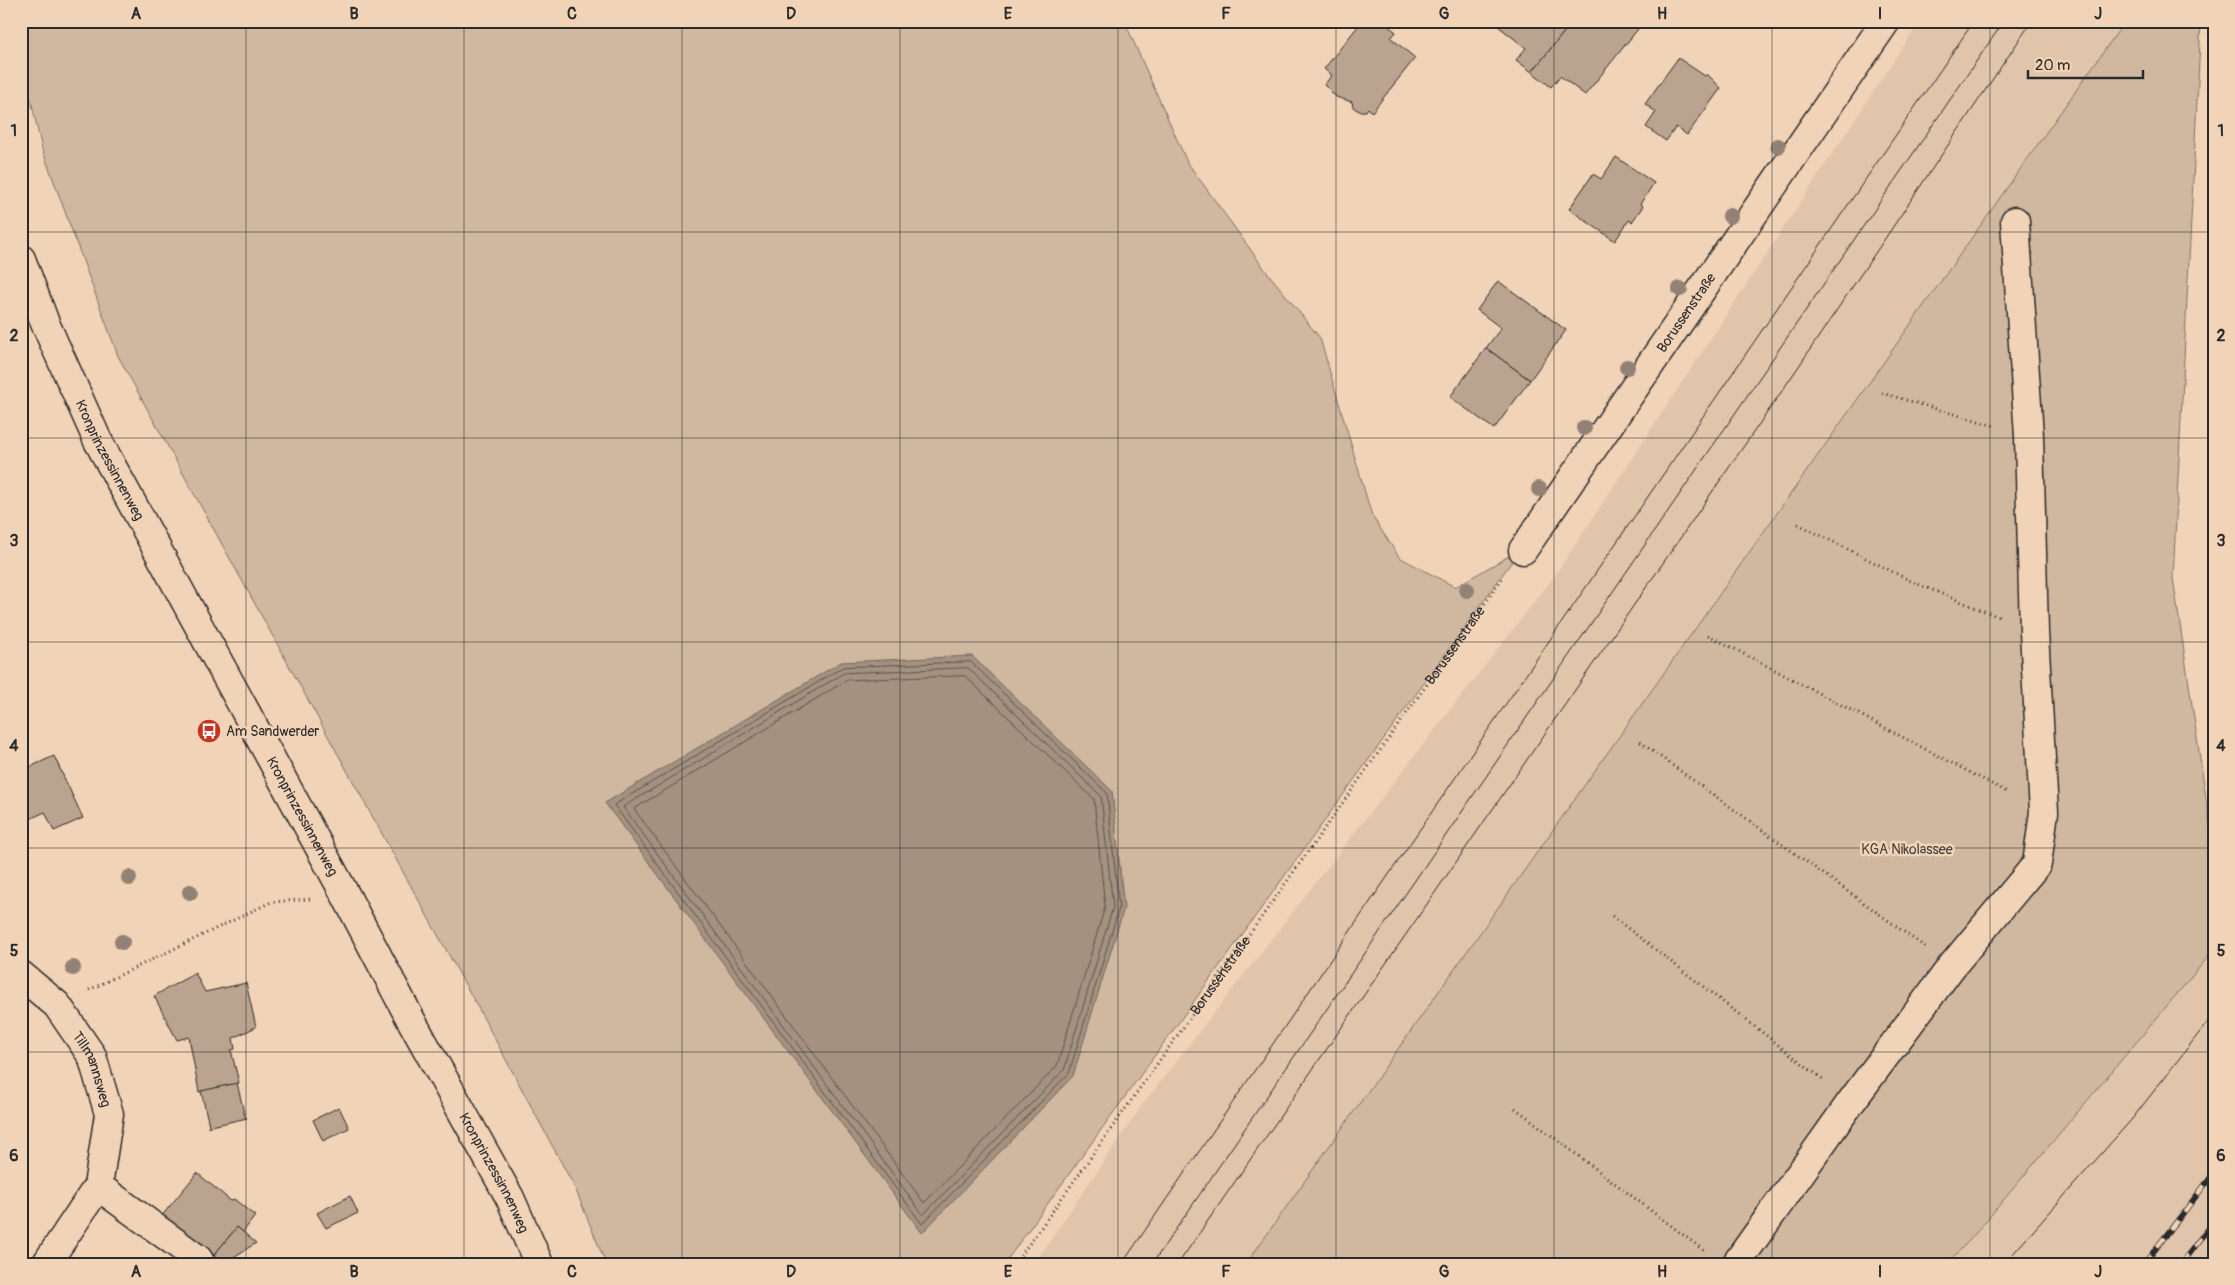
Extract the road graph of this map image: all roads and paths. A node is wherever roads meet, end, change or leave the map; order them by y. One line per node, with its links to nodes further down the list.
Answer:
1 (1886, 21): 7 (main road, Borussenstraße)
2 (2015, 221): 5 (main road)
3 (21, 259): 23 (main road, Kronprinzessinnenweg)
4 (1882, 393): 5 (path)
5 (2029, 436): 8 (main road)
6 (1798, 524): 8 (path)
7 (1523, 550): 24 (path, Borussenstraße)
8 (2034, 632): 11 (main road)
9 (1708, 635): 11 (path)
10 (1640, 742): 14 (path)
11 (2044, 812): 14 (main road)
12 (271, 902): 16 (path)
13 (1612, 916): 17 (path)
14 (1952, 966): 17 (main road)
15 (21, 975): 16 (main road, Tillmannsweg)
16 (56, 1005): 19 (main road, Tillmannsweg)
17 (1851, 1102): 20 (main road)
18 (1515, 1108): 20 (path)
19 (98, 1186): 21 (main road, Tillmannsweg); 22 (main road)
20 (1725, 1261)
21 (46, 1264)
22 (201, 1264)
23 (539, 1264)
24 (1015, 1264)

